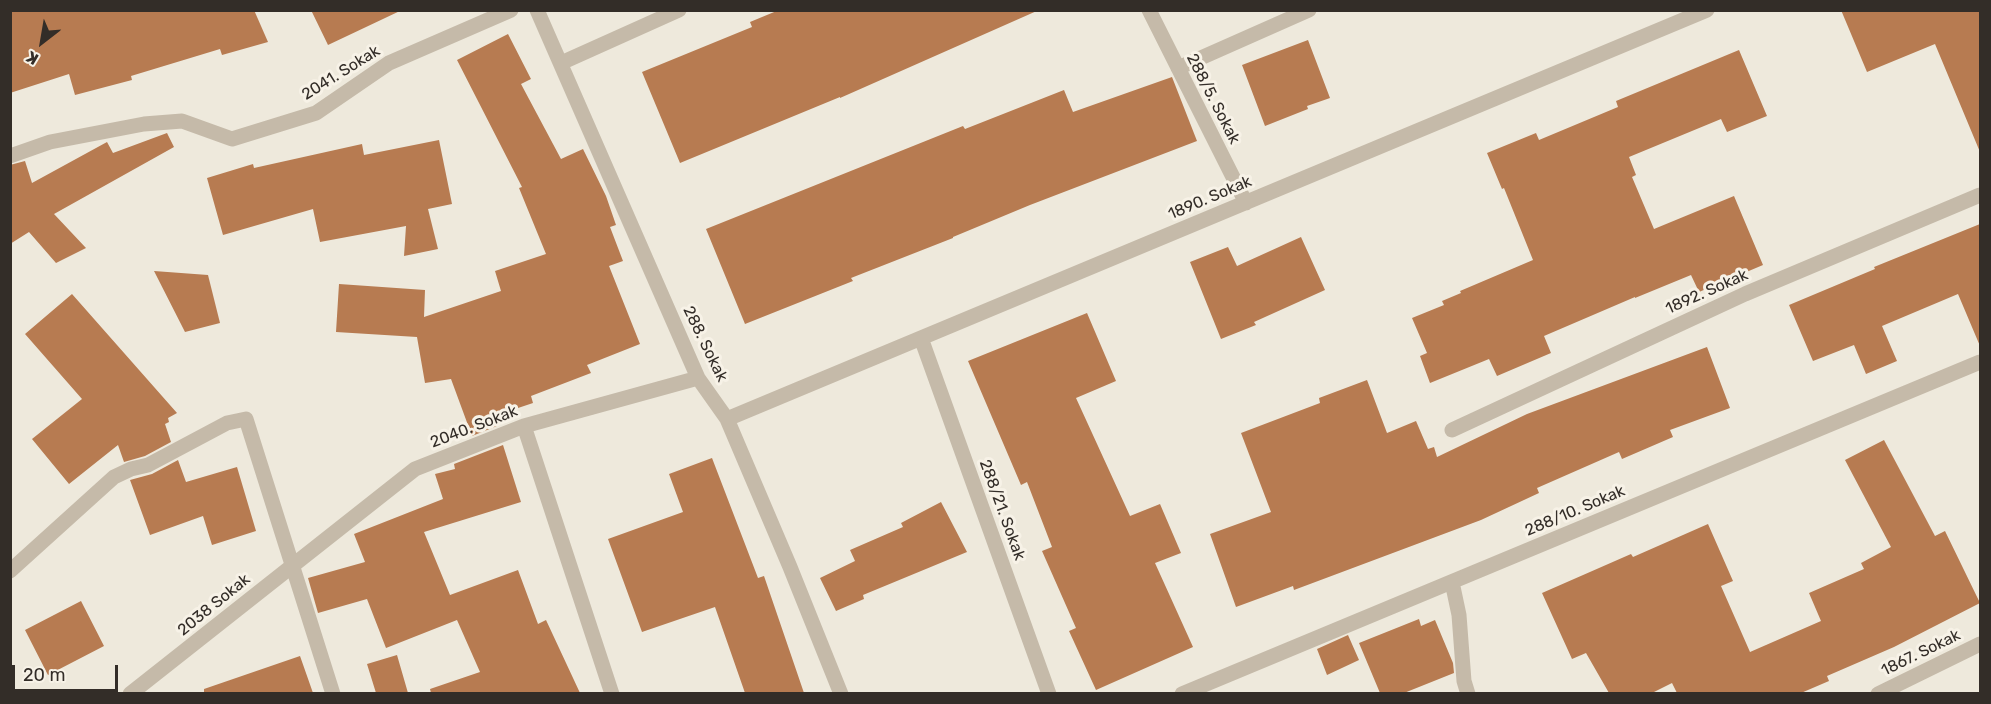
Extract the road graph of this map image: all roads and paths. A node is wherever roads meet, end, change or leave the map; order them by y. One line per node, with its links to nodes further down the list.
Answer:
1 (511, 10): 9 (street, 2041. Sokak)
2 (537, 10): 7 (street, 288. Sokak)
3 (679, 10): 7 (street)
4 (1149, 10): 8 (street, 288/5. Sokak)
5 (1309, 10): 8 (street)
6 (1707, 10): 11 (street, 1890. Sokak)
7 (561, 63): 14 (street, 288. Sokak)
8 (1178, 68): 11 (street, 288/5. Sokak)
9 (10, 156)
10 (1980, 195): 17 (street, 1892. Sokak)
11 (1246, 203): 12 (street, 1890. Sokak)
12 (921, 338): 15 (street, 1890. Sokak); 26 (street, 288/21. Sokak)
13 (1980, 362): 20 (street, 288/10. Sokak)
14 (698, 378): 15 (street, 288. Sokak); 16 (street, 2040. Sokak)
15 (727, 419): 25 (street, 288. Sokak)
16 (524, 426): 18 (street, 2040. Sokak); 24 (street)
17 (1452, 430)
18 (291, 566): 19 (street); 22 (street, 2038 Sokak); 23 (street)
19 (10, 571)
20 (1452, 582): 27 (street, 288/10. Sokak); 28 (street)
21 (1980, 644): 29 (street, 1867. Sokak)
22 (130, 693)
23 (333, 693)
24 (612, 693)
25 (841, 693)
26 (1049, 693)
27 (1182, 693)
28 (1468, 693)
29 (1878, 693)

